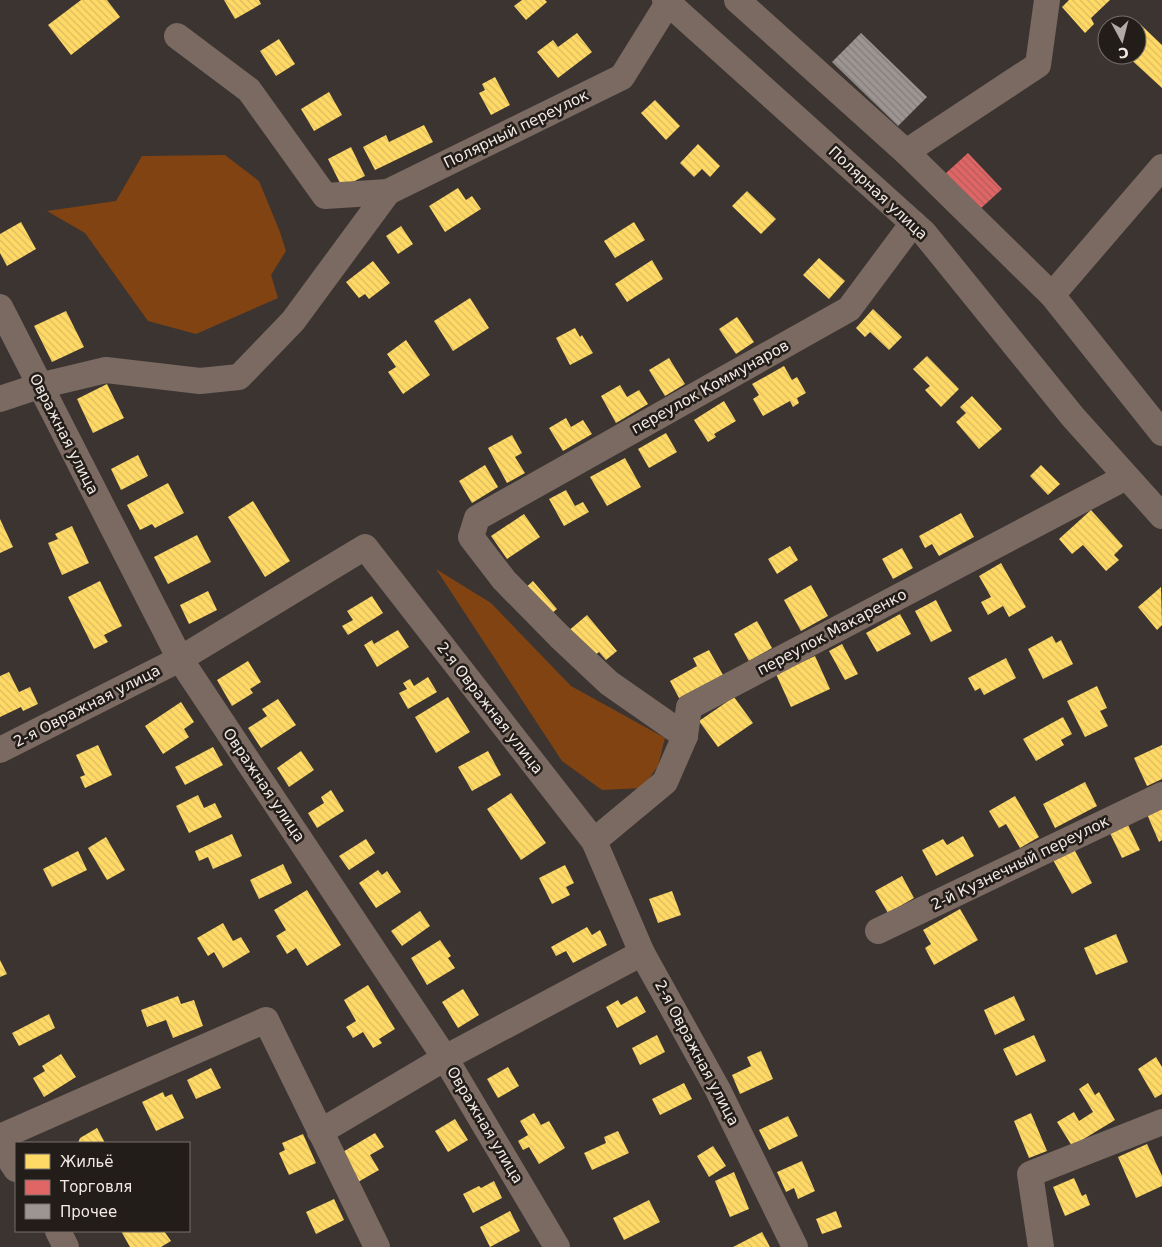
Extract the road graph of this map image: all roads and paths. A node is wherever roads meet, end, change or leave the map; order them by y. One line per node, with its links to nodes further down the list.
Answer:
1 (737, 0): 5 (street)
2 (1047, 0): 5 (street)
3 (666, 2): 7 (street, Полярный переулок); 8 (street, Полярная улица)
4 (177, 36): 7 (street, Полярный переулок)
5 (906, 152): 9 (street)
6 (1162, 167): 9 (street)
7 (388, 192): 11 (street)
8 (913, 224): 14 (street, Полярная улица); 17 (street, переулок Коммунаров)
9 (1052, 295): 13 (street)
10 (0, 307): 11 (street, Овражная улица)
11 (39, 386): 12 (street); 16 (street, Овражная улица)
12 (0, 399)
13 (1162, 433)
14 (1126, 477): 15 (street, Полярная улица); 17 (street, переулок Макаренко)
15 (1162, 516)
16 (180, 659): 18 (street, 2-я Овражная улица); 20 (street, 2-я Овражная улица); 23 (street, Овражная улица)
17 (684, 736): 20 (street, переулок Макаренко)
18 (0, 750)
19 (1162, 795): 21 (street, 2-й Кузнечный переулок)
20 (594, 841): 22 (street, 2-я Овражная улица)
21 (878, 931)
22 (642, 953): 23 (street); 33 (street, 2-я Овражная улица)
23 (445, 1058): 25 (street); 32 (street, Овражная улица)
24 (1162, 1122): 34 (street)
25 (320, 1132): 26 (street); 31 (street)
26 (0, 1137)
27 (0, 1145): 28 (street)
28 (15, 1168)
29 (58, 1232): 30 (street)
30 (66, 1247)
31 (377, 1247)
32 (557, 1247)
33 (796, 1247)
34 (1041, 1247)

